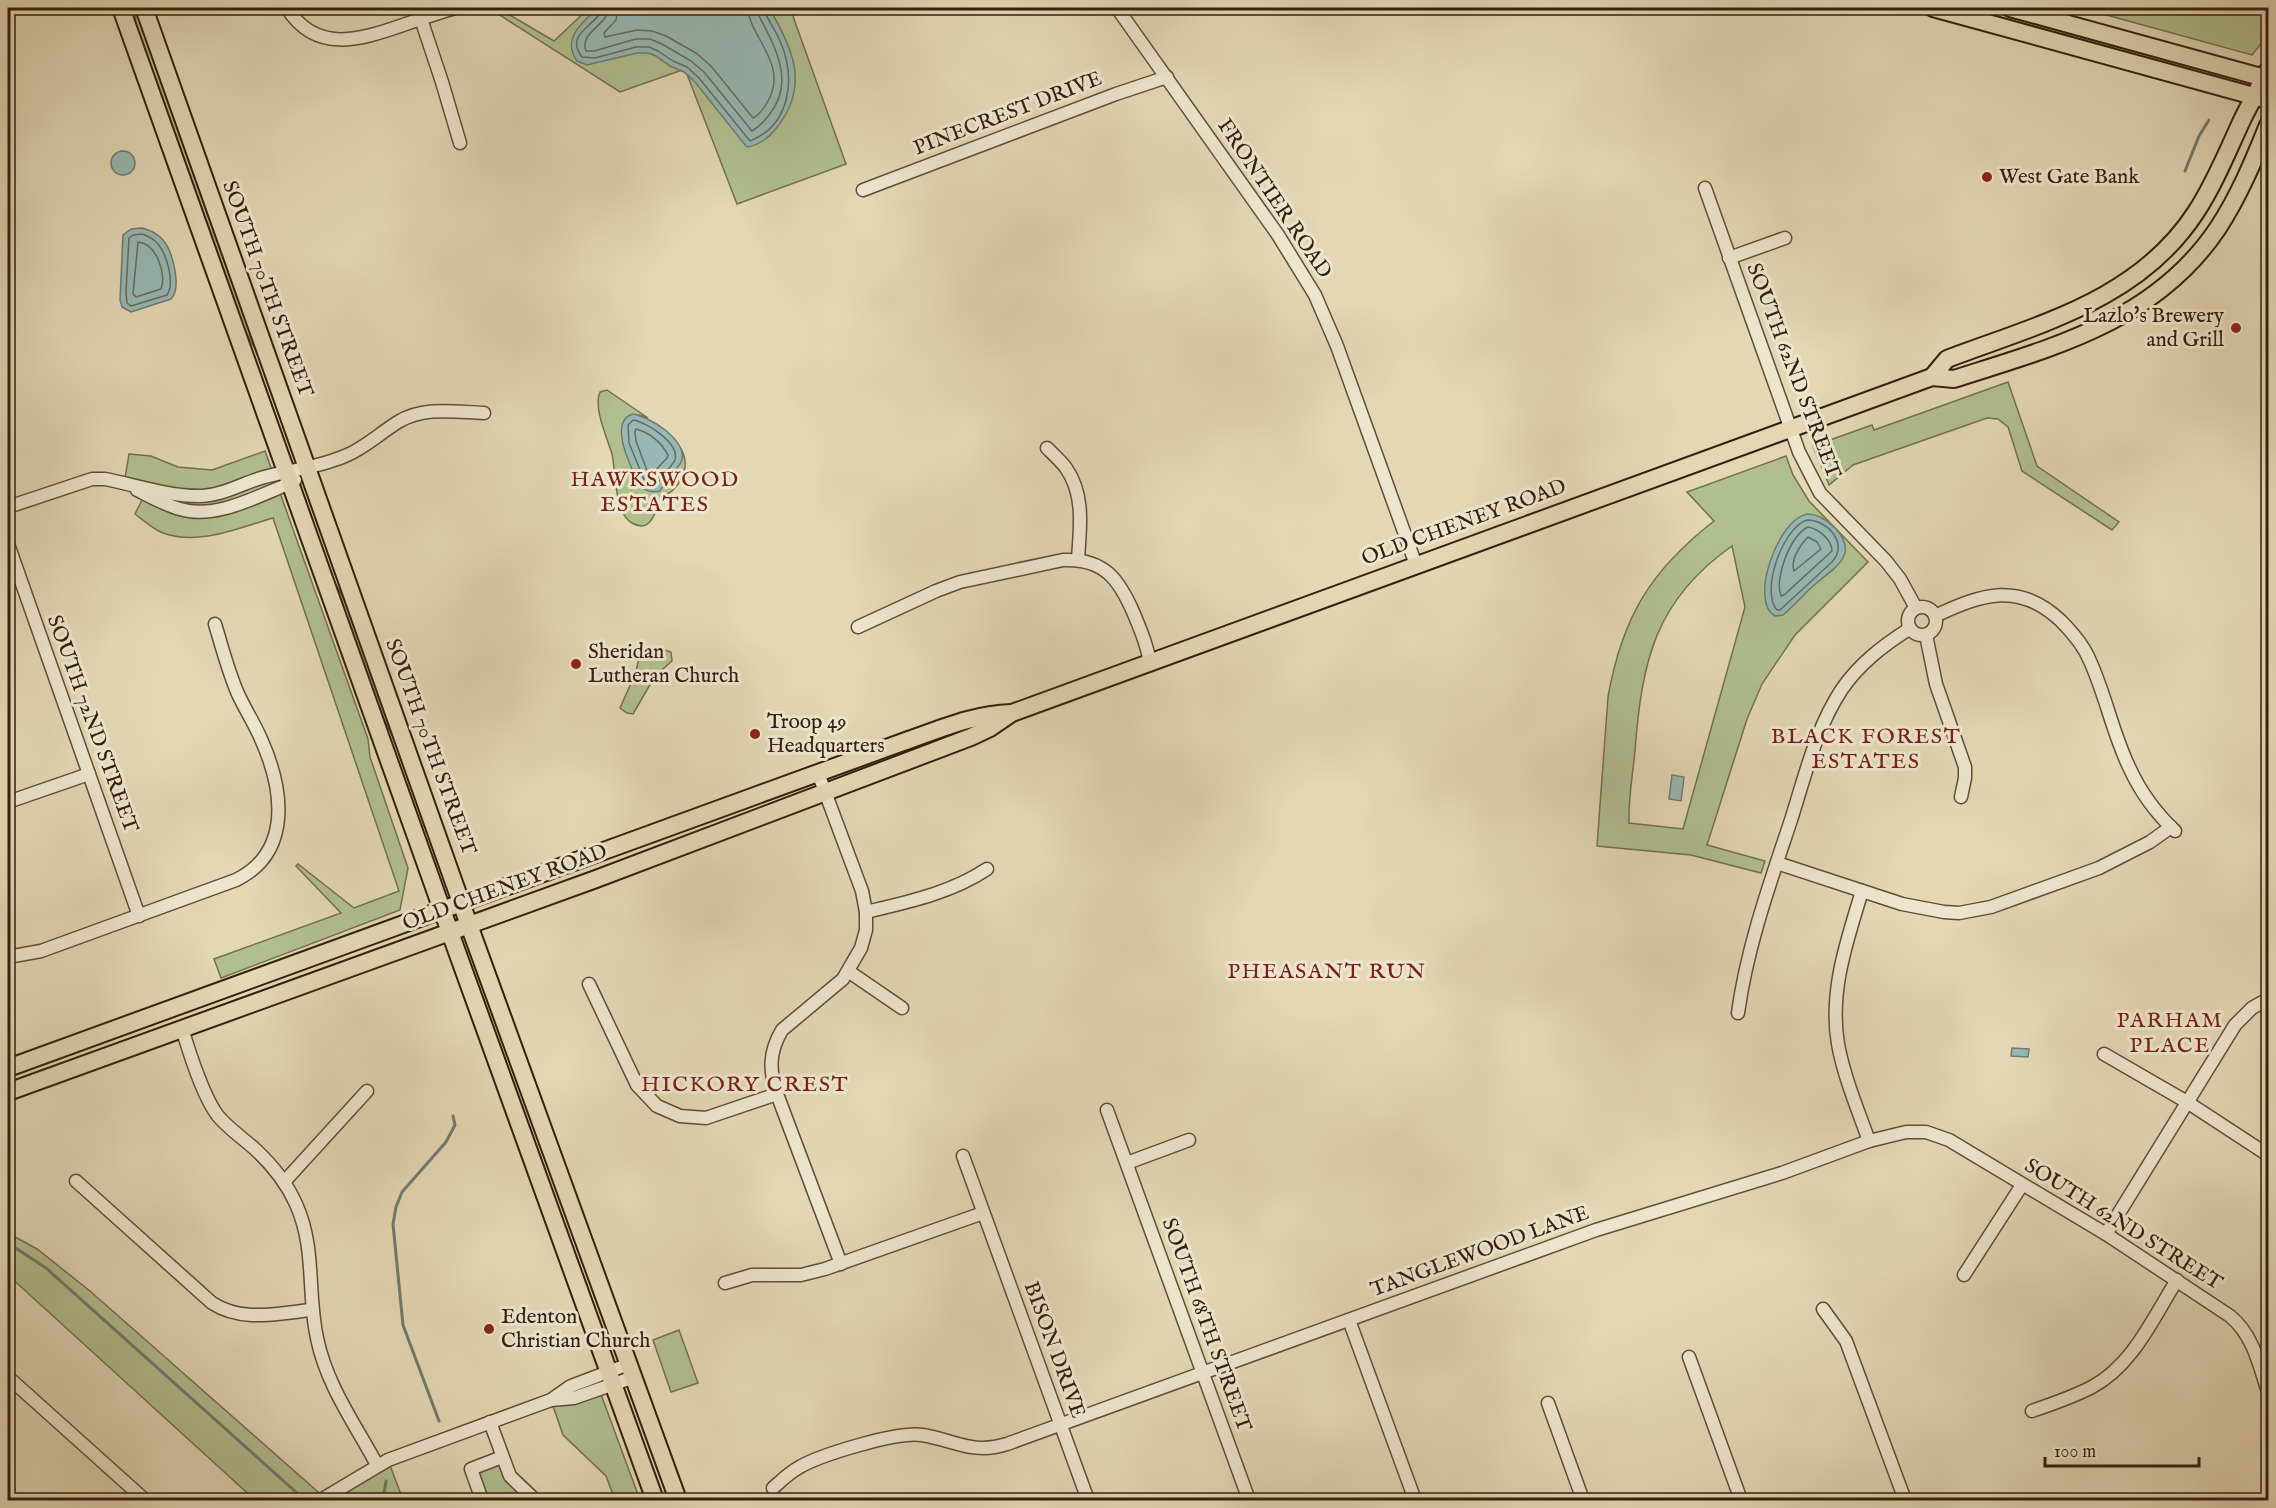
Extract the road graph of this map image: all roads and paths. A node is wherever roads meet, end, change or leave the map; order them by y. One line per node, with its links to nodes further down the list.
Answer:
1 (121, 8): 23 (main road, SOUTH 70TH STREET)
2 (144, 8): 22 (main road, SOUTH 70TH STREET)
3 (287, 8): 8 (street)
4 (455, 8): 8 (street)
5 (1117, 8): 10 (street, FRONTIER ROAD)
6 (1933, 8): 11 (main road)
7 (2010, 8): 9 (main road)
8 (421, 19): 13 (street)
9 (2267, 76): 11 (main road, OLD CHENEY ROAD)
10 (1167, 77): 15 (street, PINECREST DRIVE); 27 (street, FRONTIER ROAD)
11 (2262, 98): 18 (main road, OLD CHENEY ROAD)
12 (2268, 125): 18 (main road, OLD CHENEY ROAD)
13 (460, 143)
14 (1704, 188): 17 (street, SOUTH 62ND STREET)
15 (863, 190)
16 (1785, 238): 17 (street)
17 (1729, 258): 20 (street, SOUTH 62ND STREET)
18 (1932, 377): 20 (main road, OLD CHENEY ROAD)
19 (484, 413): 22 (street)
20 (1791, 428): 27 (main road, OLD CHENEY ROAD); 28 (street, SOUTH 62ND STREET)
21 (1047, 448): 26 (street)
22 (308, 469): 23 (street); 44 (main road, SOUTH 70TH STREET)
23 (288, 477): 24 (street); 45 (main road, SOUTH 70TH STREET)
24 (8, 507)
25 (8, 544): 37 (street, SOUTH 72ND STREET)
26 (1078, 559): 31 (street); 34 (street)
27 (1416, 565): 34 (main road, OLD CHENEY ROAD)
28 (1916, 608): 29 (street); 32 (street)
29 (1935, 616): 33 (street); 43 (street)
30 (215, 624): 47 (street)
31 (858, 627)
32 (1909, 628): 33 (street); 41 (street)
33 (1926, 635): 39 (street)
34 (1150, 663): 35 (main road, OLD CHENEY ROAD)
35 (1011, 713): 36 (main road, OLD CHENEY ROAD); 38 (main road, OLD CHENEY ROAD)
36 (818, 773): 38 (street); 44 (main road, OLD CHENEY ROAD)
37 (89, 774): 40 (street); 47 (street, SOUTH 72ND STREET)
38 (825, 791): 46 (street); 48 (main road, OLD CHENEY ROAD)
39 (1961, 797)
40 (8, 802)
41 (1777, 863): 43 (street); 55 (street)
42 (987, 869): 46 (street)
43 (1862, 891): 66 (street)
44 (461, 902): 45 (main road, OLD CHENEY ROAD); 48 (main road, SOUTH 70TH STREET)
45 (442, 909): 49 (main road, SOUTH 70TH STREET); 58 (main road, OLD CHENEY ROAD)
46 (866, 912): 51 (street)
47 (140, 916): 50 (street)
48 (469, 925): 49 (main road, OLD CHENEY ROAD); 83 (main road, SOUTH 70TH STREET)
49 (450, 932): 56 (main road, OLD CHENEY ROAD); 86 (main road, SOUTH 70TH STREET)
50 (8, 957)
51 (848, 971): 54 (street); 61 (street)
52 (589, 984): 61 (street)
53 (2268, 999): 62 (street)
54 (902, 1008)
55 (1738, 1013)
56 (182, 1028): 60 (main road, OLD CHENEY ROAD); 71 (street)
57 (2104, 1054): 62 (street)
58 (8, 1068)
59 (367, 1091): 71 (street)
60 (8, 1092)
61 (777, 1094): 75 (street)
62 (2187, 1102): 67 (street); 74 (street)
63 (1107, 1110): 69 (street, SOUTH 68TH STREET)
64 (1918, 1131): 66 (street, TANGLEWOOD LANE); 72 (street, SOUTH 62ND STREET)
65 (1189, 1140): 69 (street)
66 (1869, 1141): 81 (street, TANGLEWOOD LANE)
67 (2268, 1155)
68 (963, 1156): 73 (street, BISON DRIVE)
69 (1127, 1162): 84 (street, SOUTH 68TH STREET)
70 (76, 1181): 80 (street)
71 (284, 1182): 80 (street)
72 (2022, 1185): 74 (street, SOUTH 62ND STREET); 76 (street)
73 (983, 1213): 75 (street); 91 (street, BISON DRIVE)
74 (2106, 1234): 77 (street, SOUTH 62ND STREET)
75 (841, 1264): 78 (street)
76 (1964, 1275)
77 (2177, 1280): 87 (street, SOUTH 62ND STREET); 89 (street)
78 (725, 1282)
79 (1822, 1309): 106 (street)
80 (312, 1310): 93 (street)
81 (1349, 1320): 84 (street, TANGLEWOOD LANE); 103 (street)
82 (1689, 1357): 105 (street)
83 (632, 1370): 86 (street); 100 (main road, SOUTH 70TH STREET)
84 (1203, 1374): 91 (street, TANGLEWOOD LANE); 102 (street, SOUTH 68TH STREET)
85 (8, 1377): 95 (street)
86 (611, 1378): 90 (street); 99 (main road, SOUTH 70TH STREET)
87 (2268, 1392)
88 (1548, 1403): 104 (street)
89 (2032, 1411)
90 (490, 1422): 92 (street); 93 (street)
91 (1060, 1425): 94 (street, TANGLEWOOD LANE); 101 (street, BISON DRIVE)
92 (502, 1457): 97 (street); 98 (street)
93 (377, 1465): 96 (street)
94 (773, 1488)
95 (145, 1500)
96 (321, 1500)
97 (483, 1500)
98 (535, 1500)
99 (655, 1500)
100 (678, 1500)
101 (1088, 1500)
102 (1249, 1500)
103 (1415, 1500)
104 (1583, 1500)
105 (1741, 1500)
106 (1905, 1500)

